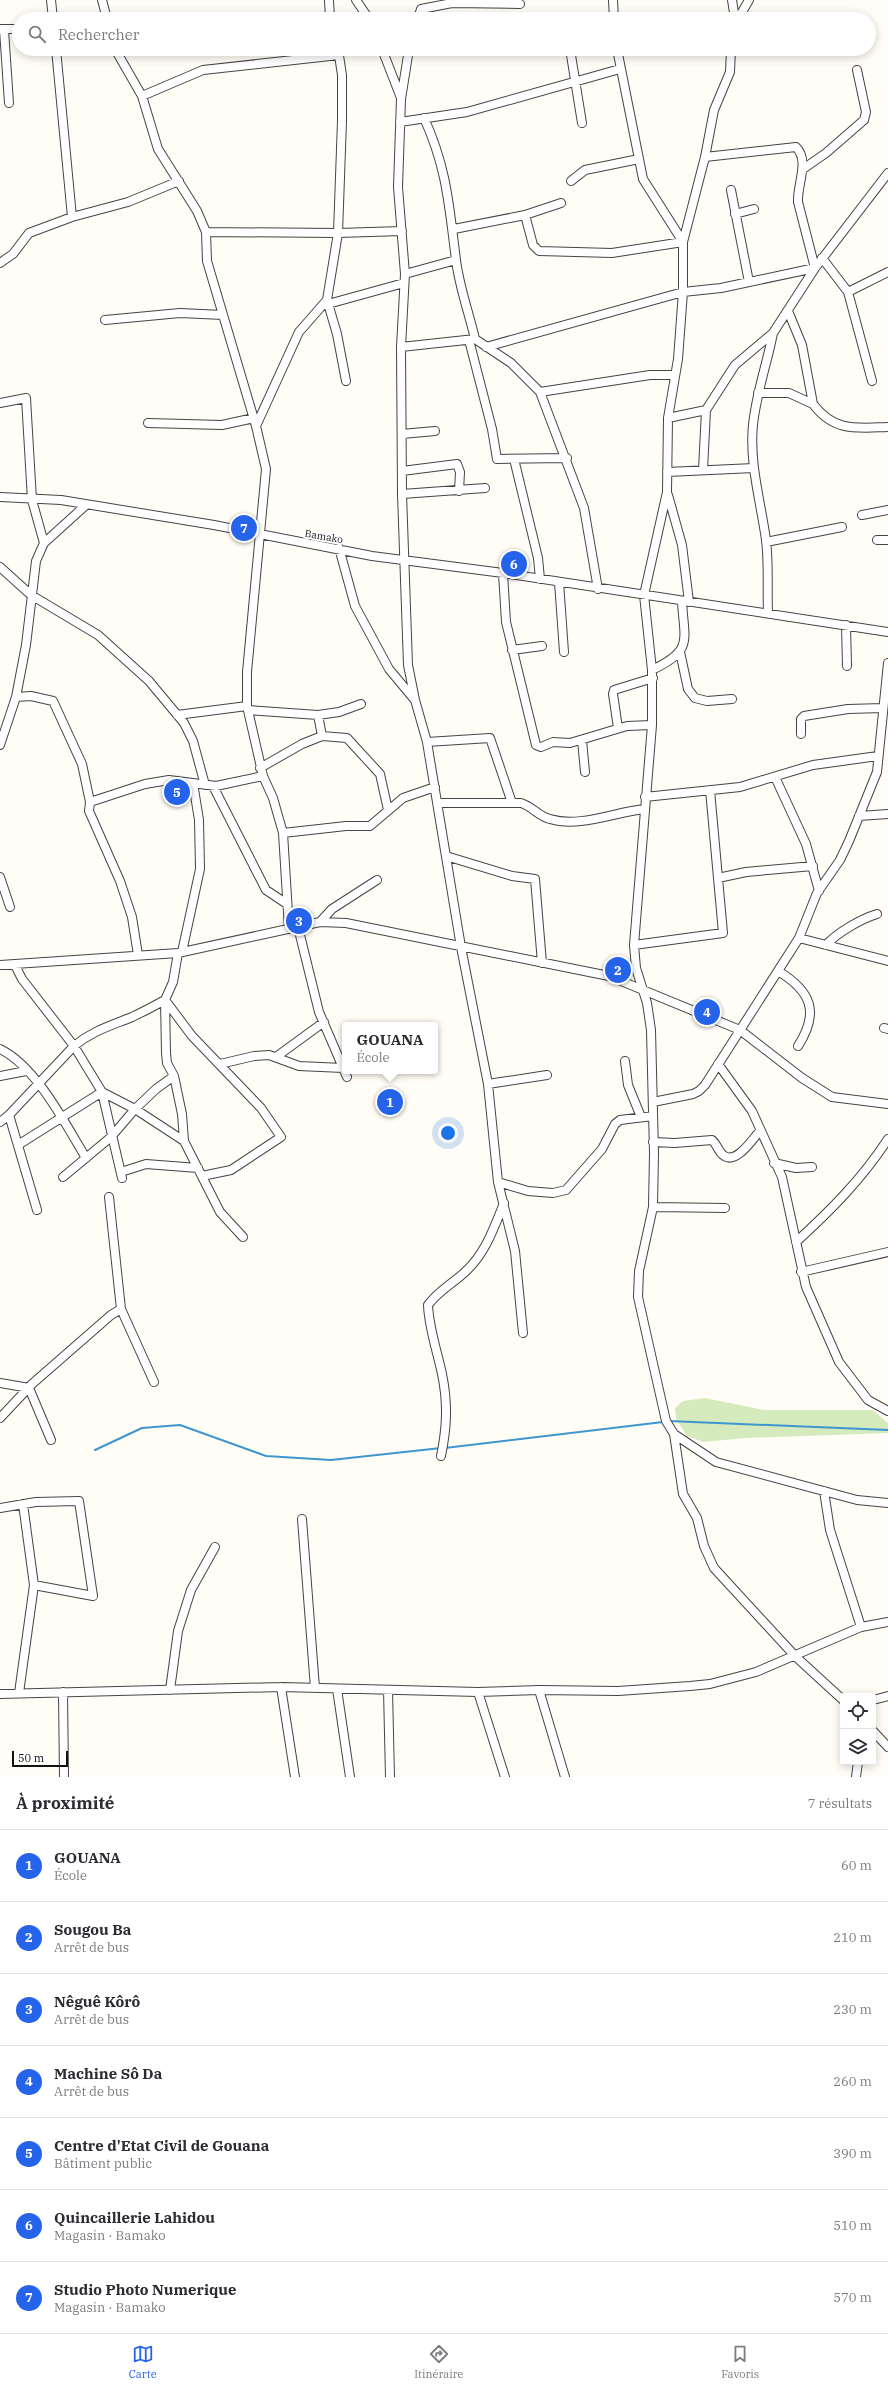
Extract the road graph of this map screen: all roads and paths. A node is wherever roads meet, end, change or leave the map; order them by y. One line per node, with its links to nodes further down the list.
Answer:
1 (51, 0): 10 (street)
2 (102, 0): 11 (street)
3 (329, 0): 12 (street)
4 (356, 0): 13 (street)
5 (613, 0): 15 (street)
6 (732, 0): 16 (street)
7 (749, 0): 17 (street)
8 (468, 1): 9 (street); 14 (street)
9 (520, 4)
10 (52, 12)
11 (105, 12)
12 (330, 12)
13 (364, 12)
14 (420, 12)
15 (614, 12)
16 (735, 12)
17 (741, 12)
18 (2, 29): 33 (street)
19 (57, 56): 48 (street)
20 (119, 56): 31 (street)
21 (308, 56): 31 (street)
22 (338, 56): 52 (street)
23 (385, 56): 32 (street)
24 (408, 56): 32 (street)
25 (571, 56): 30 (street)
26 (618, 56): 28 (street)
27 (730, 56): 37 (street)
28 (620, 69): 30 (street); 38 (street)
29 (857, 70): 39 (street)
30 (574, 82): 34 (street); 36 (street)
31 (142, 96): 42 (street)
32 (401, 99): 35 (street)
33 (9, 103)
34 (424, 118): 35 (street); 49 (street)
35 (400, 122): 50 (street)
36 (582, 123)
37 (705, 156): 39 (street); 53 (street)
38 (639, 159): 41 (street); 53 (street)
39 (803, 169): 57 (street)
40 (888, 173): 54 (street)
41 (571, 181)
42 (179, 182): 48 (street); 51 (street)
43 (731, 190): 46 (street)
44 (561, 203): 47 (street)
45 (754, 209): 46 (street)
46 (735, 214): 60 (street)
47 (525, 216): 49 (street); 53 (street)
48 (72, 217): 56 (street)
49 (454, 229): 55 (street)
50 (402, 231): 52 (street); 59 (street)
51 (206, 232): 52 (street); 65 (street)
52 (338, 233): 63 (street)
53 (683, 242): 61 (street)
54 (822, 258): 57 (street); 62 (street)
55 (456, 260): 59 (street); 68 (street)
56 (0, 263)
57 (815, 268): 60 (street); 64 (street)
58 (888, 272): 62 (street)
59 (404, 279): 63 (street); 70 (street)
60 (749, 282): 61 (street)
61 (684, 292): 69 (street); 71 (street)
62 (848, 292): 73 (street)
63 (327, 302): 72 (street); 80 (street)
64 (788, 311): 67 (street); 77 (street)
65 (223, 315): 66 (street); 80 (street)
66 (105, 320)
67 (773, 333): 75 (street); 78 (street)
68 (472, 340): 69 (street); 70 (street); 86 (street)
69 (486, 346): 74 (street)
70 (401, 347): 84 (street)
71 (675, 375): 74 (street); 79 (street)
72 (346, 381)
73 (872, 381)
74 (540, 392): 85 (street)
75 (758, 393): 77 (street); 87 (street)
76 (0, 401): 96 (street)
77 (813, 404): 82 (street)
78 (706, 410): 79 (street); 89 (street)
79 (668, 418): 90 (street)
80 (255, 422): 81 (street); 101 (street)
81 (148, 423)
82 (888, 427)
83 (435, 431): 84 (street)
84 (402, 434): 88 (street)
85 (567, 458): 86 (street); 112 (street)
86 (514, 459): 110 (street)
87 (754, 468): 89 (street); 104 (street)
88 (402, 470): 92 (street); 94 (street)
89 (703, 470): 90 (street)
90 (667, 472): 93 (street)
91 (485, 488): 92 (street)
92 (459, 491): 94 (street)
93 (667, 492): 114 (street); 115 (street)
94 (402, 494): 107 (street)
95 (0, 497): 96 (street, Bamako)
96 (32, 500): 97 (street, Bamako); 105 (street)
97 (86, 504): 101 (street, Bamako); 105 (street)
98 (888, 510): 99 (street)
99 (862, 515)
100 (842, 527): 104 (street)
101 (260, 535): 106 (street, Bamako); 130 (street)
102 (877, 540): 103 (street)
103 (888, 540)
104 (766, 542): 116 (street)
105 (44, 543): 113 (street)
106 (340, 548): 107 (street, Bamako); 128 (street)
107 (404, 559): 109 (street, Bamako); 128 (street)
108 (0, 567): 113 (street)
109 (503, 573): 110 (street, Bamako); 120 (street)
110 (540, 579): 111 (street, Bamako)
111 (559, 582): 112 (street, Bamako); 121 (street)
112 (598, 589): 114 (street, Bamako)
113 (31, 595): 126 (street); 132 (street)
114 (644, 595): 115 (street, Bamako); 125 (street)
115 (686, 601): 116 (street, Bamako); 122 (street)
116 (768, 613): 117 (street, Bamako)
117 (846, 625): 118 (street, Bamako); 124 (street)
118 (888, 632)
119 (542, 646): 120 (street)
120 (512, 650): 138 (street)
121 (564, 652)
122 (680, 652): 125 (street); 127 (street)
123 (888, 663): 131 (street)
124 (846, 666)
125 (653, 674): 134 (street); 135 (street)
126 (16, 697): 140 (street); 150 (street)
127 (732, 699)
128 (415, 700): 139 (street)
129 (361, 704): 133 (street)
130 (248, 708): 132 (street); 133 (street); 142 (street)
131 (883, 708): 136 (street); 141 (street)
132 (177, 715): 146 (street)
133 (318, 715): 137 (street)
134 (652, 725): 135 (street); 149 (street)
135 (618, 728): 138 (street)
136 (801, 734)
137 (322, 736): 142 (street); 154 (street)
138 (582, 740): 143 (street)
139 (427, 742): 147 (street); 152 (street)
140 (0, 745)
141 (878, 756): 144 (street); 156 (street)
142 (261, 772): 146 (street); 157 (street)
143 (585, 772)
144 (775, 777): 148 (street); 159 (street)
145 (193, 783): 146 (street); 150 (street); 174 (street)
146 (209, 785): 164 (street)
147 (435, 787): 151 (street); 154 (street)
148 (710, 790): 149 (street); 161 (street)
149 (645, 797): 153 (street)
150 (90, 802): 175 (street)
151 (438, 803): 152 (street); 158 (street)
152 (512, 803): 153 (street)
153 (645, 809): 171 (street)
154 (388, 810): 157 (street)
155 (888, 814): 156 (street)
156 (859, 816): 163 (street)
157 (283, 832): 164 (street)
158 (446, 856): 173 (street); 177 (street)
159 (814, 866): 161 (street); 163 (street)
160 (0, 877): 165 (street)
161 (718, 878): 171 (street)
162 (377, 880): 167 (street)
163 (819, 891): 170 (street)
164 (287, 904): 169 (street)
165 (10, 907)
166 (878, 914): 172 (street)
167 (320, 922): 168 (street); 173 (street)
168 (298, 927): 169 (street); 183 (street)
169 (289, 929): 174 (street)
170 (799, 938): 172 (street); 180 (street)
171 (634, 944): 181 (street)
172 (826, 945): 176 (street)
173 (461, 947): 177 (street); 201 (street)
174 (180, 952): 175 (street); 182 (street)
175 (138, 955): 179 (street)
176 (888, 961)
177 (542, 963): 181 (street)
178 (0, 965): 179 (street)
179 (15, 965): 185 (street)
180 (778, 971): 184 (street); 186 (street)
181 (643, 990): 184 (street); 203 (street)
182 (165, 1000): 185 (street); 190 (street); 198 (street)
183 (324, 1022): 188 (street); 192 (street)
184 (740, 1030): 191 (street); 204 (street)
185 (74, 1046): 200 (street); 202 (street)
186 (798, 1046)
187 (0, 1050): 194 (street)
188 (276, 1057): 190 (street); 193 (street)
189 (625, 1061): 209 (street)
190 (220, 1064): 221 (street)
191 (718, 1064): 203 (street); 211 (street)
192 (342, 1066)
193 (342, 1068)
194 (26, 1071): 197 (street); 200 (street)
195 (346, 1074): 199 (street)
196 (547, 1075): 201 (street)
197 (0, 1076)
198 (174, 1076): 205 (street); 214 (street)
199 (347, 1077)
200 (38, 1084): 206 (street); 208 (street)
201 (488, 1084): 223 (street)
202 (102, 1092): 205 (street); 208 (street); 212 (street)
203 (653, 1102): 207 (street)
204 (888, 1104)
205 (135, 1109): 212 (street); 214 (street)
206 (9, 1115): 210 (street); 216 (street)
207 (653, 1116): 209 (street); 215 (street)
208 (62, 1117): 216 (street); 217 (street)
209 (642, 1117): 223 (street)
210 (0, 1122)
211 (760, 1131): 215 (street); 218 (street)
212 (111, 1137): 217 (street); 220 (street)
213 (888, 1139): 230 (street)
214 (184, 1141): 220 (street)
215 (653, 1142): 226 (street)
216 (18, 1145): 228 (street)
217 (86, 1158): 222 (street)
218 (774, 1163): 219 (street); 230 (street)
219 (812, 1167)
220 (198, 1168): 221 (street)
221 (202, 1176): 229 (street)
222 (63, 1177)
223 (498, 1182): 225 (street)
224 (109, 1198): 233 (street)
225 (504, 1203): 234 (street); 242 (street)
226 (653, 1207): 227 (street); 240 (street)
227 (726, 1208)
228 (37, 1210)
229 (243, 1237)
230 (796, 1242): 232 (street)
231 (888, 1252): 232 (street)
232 (801, 1272): 238 (street)
233 (121, 1309): 235 (street); 237 (street)
234 (523, 1333)
235 (154, 1382)
236 (0, 1383): 237 (street)
237 (29, 1388): 239 (street); 241 (street)
238 (888, 1411)
239 (0, 1418)
240 (674, 1434): 243 (street); 252 (street)
241 (51, 1440)
242 (441, 1456)
243 (824, 1491): 245 (street); 251 (street)
244 (23, 1504): 246 (street); 249 (street); 249 (street)
245 (888, 1504)
246 (0, 1508)
247 (302, 1519): 254 (street)
248 (215, 1547): 256 (street)
249 (34, 1585): 261 (street)
250 (888, 1622): 251 (street)
251 (861, 1628): 252 (street)
252 (795, 1656): 258 (street); 264 (street)
253 (281, 1688): 254 (street); 256 (street); 270 (street)
254 (315, 1688): 255 (street)
255 (337, 1689): 257 (street); 271 (street)
256 (170, 1690): 259 (street)
257 (388, 1690): 260 (street); 272 (street)
258 (539, 1690): 260 (street); 274 (street)
259 (63, 1692): 261 (street); 269 (street)
260 (478, 1692): 273 (street)
261 (19, 1693): 262 (street)
262 (0, 1694)
263 (888, 1696): 265 (street)
264 (840, 1697)
265 (876, 1699)
266 (876, 1734): 267 (street)
267 (888, 1747)
268 (858, 1765): 275 (street)
269 (64, 1777)
270 (295, 1777)
271 (350, 1777)
272 (390, 1777)
273 (505, 1777)
274 (565, 1777)
275 (856, 1777)

